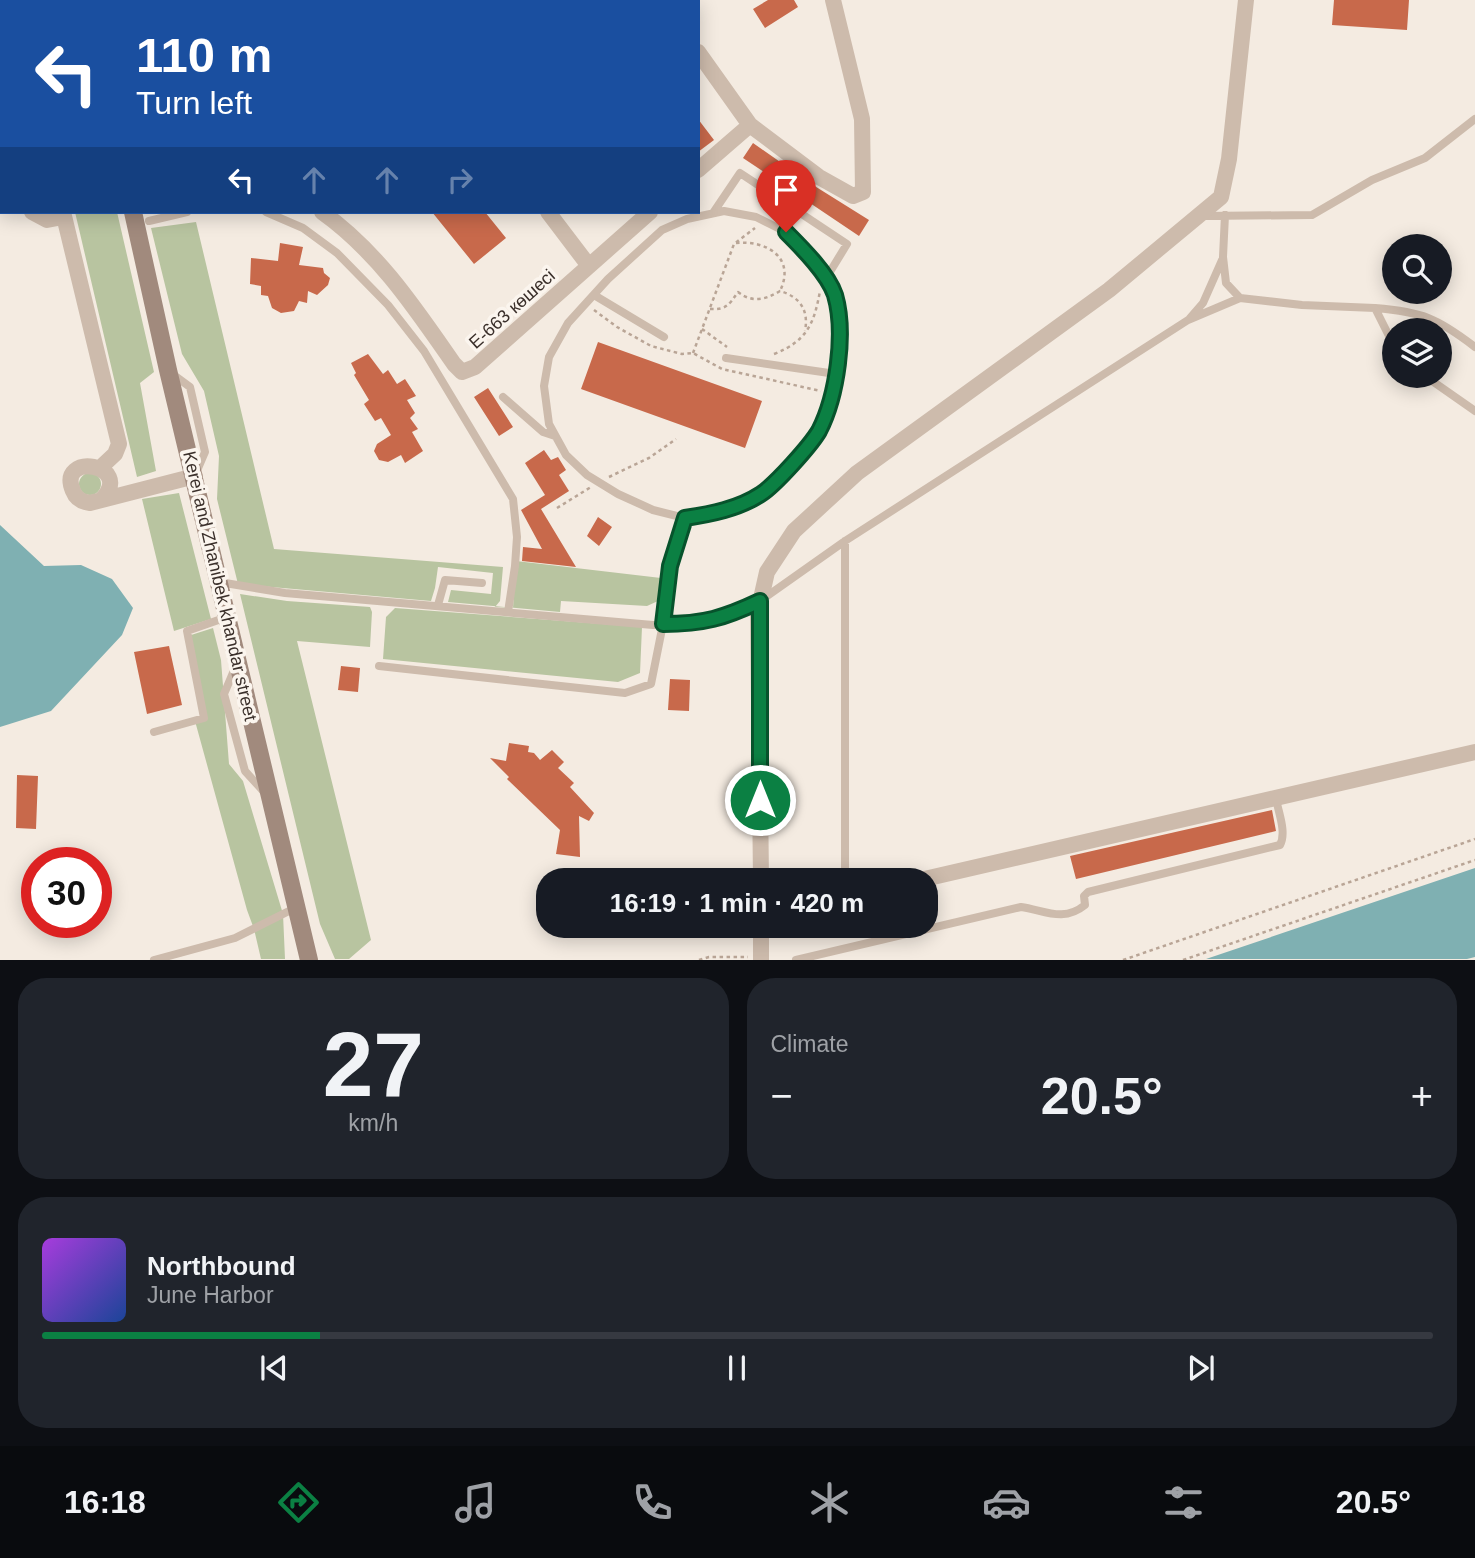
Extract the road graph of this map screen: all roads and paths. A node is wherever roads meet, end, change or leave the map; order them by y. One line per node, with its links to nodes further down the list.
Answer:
1 (834, 0): 5 (street)
2 (1246, 0): 17 (street)
3 (700, 55): 5 (street)
4 (1475, 119): 16 (lane)
5 (750, 125): 6 (street)
6 (700, 168)
7 (713, 213): 19 (lane); 23 (lane); 25 (lane)
8 (36, 214): 9 (street)
9 (63, 214): 47 (street)
10 (133, 214): 48 (main road, Kerei and Zhanibek khandar street)
11 (179, 214): 18 (lane)
12 (271, 214): 58 (lane)
13 (324, 214): 22 (street, Е-663 көшесі)
14 (550, 214): 22 (street)
15 (648, 214): 22 (street, Е-663 көшесі)
16 (1225, 215): 17 (lane); 21 (lane)
17 (1199, 216): 56 (street)
18 (149, 221)
19 (768, 223): 20 (path); 23 (lane)
20 (734, 244): 24 (path); 29 (path)
21 (1223, 257): 26 (lane); 30 (lane)
22 (589, 265)
23 (824, 278): 33 (path); 40 (lane)
24 (780, 291): 29 (path); 33 (path)
25 (594, 295): 27 (lane); 34 (lane)
26 (1240, 298): 28 (lane); 30 (lane)
27 (585, 304): 37 (path); 45 (lane)
28 (1375, 308): 31 (lane); 35 (lane)
29 (709, 309): 32 (path)
30 (1188, 320): 53 (lane)
31 (1382, 322)
32 (702, 329): 36 (path); 37 (path)
33 (804, 335): 38 (path)
34 (664, 337)
35 (1475, 346)
36 (733, 349)
37 (693, 353): 42 (path)
38 (764, 357)
39 (726, 358): 40 (lane)
40 (836, 374): 42 (lane)
41 (1442, 388): 44 (lane)
42 (832, 393): 52 (lane)
43 (503, 397): 45 (lane)
44 (1475, 411)
45 (555, 436): 49 (lane)
46 (676, 439): 49 (path)
47 (100, 468): 50 (street); 50 (street)
48 (195, 476): 50 (street); 54 (main road, Kerei and Zhanibek khandar street)
49 (598, 482): 51 (path); 52 (lane)
50 (102, 499)
51 (557, 508)
52 (685, 518): 60 (lane)
53 (845, 541): 56 (lane); 68 (lane)
54 (219, 582): 57 (lane); 59 (main road, Kerei and Zhanibek khandar street)
55 (482, 583): 57 (lane)
56 (760, 601): 60 (lane); 67 (street)
57 (438, 605): 58 (lane)
58 (508, 612): 60 (lane)
59 (227, 617): 62 (lane); 70 (main road, Kerei and Zhanibek khandar street)
60 (663, 624): 61 (lane)
61 (379, 666)
62 (154, 732)
63 (1475, 752): 64 (street)
64 (1276, 798): 69 (street); 76 (lane)
65 (1475, 839): 77 (path)
66 (1475, 860): 78 (path)
67 (761, 868)
68 (845, 868)
69 (938, 876)
70 (297, 907): 73 (lane); 74 (main road, Kerei and Zhanibek khandar street)
71 (761, 938): 72 (street)
72 (761, 958): 75 (path)
73 (155, 960)
74 (309, 960)
75 (699, 960)
76 (796, 960)
77 (1122, 960)
78 (1183, 960)

